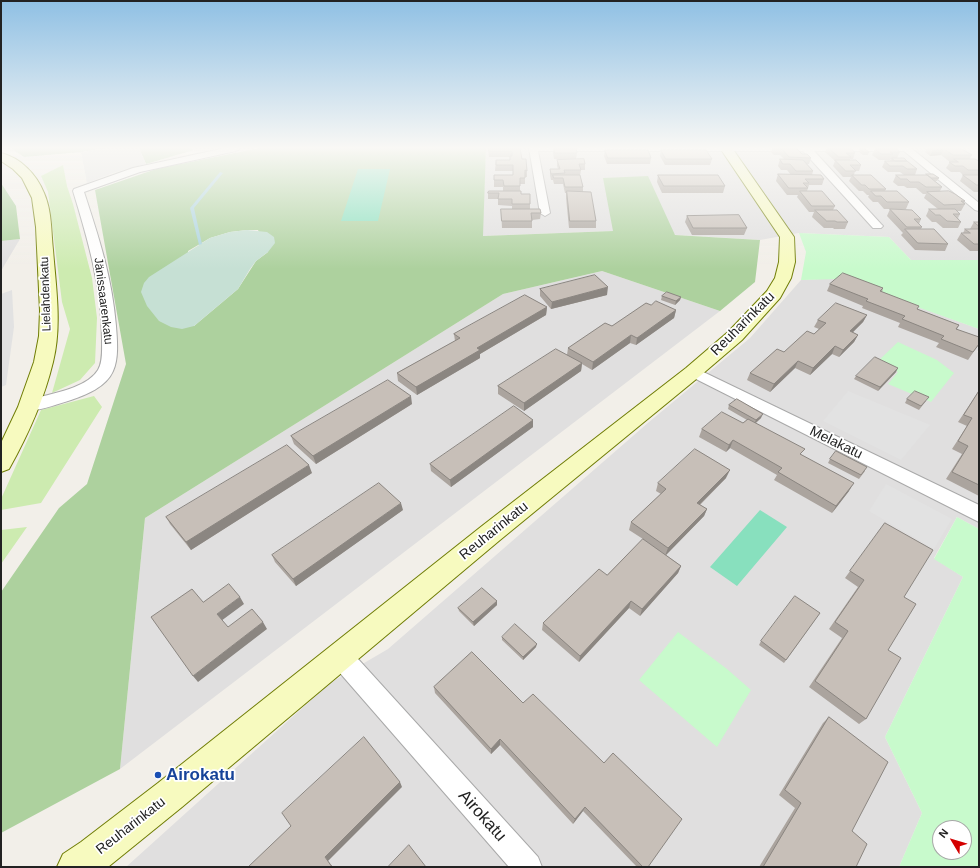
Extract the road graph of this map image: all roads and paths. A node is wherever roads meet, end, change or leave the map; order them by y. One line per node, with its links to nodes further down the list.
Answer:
1 (35, 189): 11 (street, Lielahdenkatu)
2 (84, 189): 11 (street, Jänissaarenkatu)
3 (540, 189): 8 (street)
4 (754, 189): 10 (street, Reuharinkatu)
5 (843, 189): 9 (street)
6 (955, 189): 7 (street)
7 (979, 208)
8 (545, 213)
9 (877, 226)
10 (693, 372): 13 (street, Melakatu); 14 (street, Reuharinkatu)
11 (29, 405): 12 (street, Lielahdenkatu)
12 (3, 457)
13 (979, 514)
14 (341, 657): 15 (street, Reuharinkatu); 16 (street, Airokatu)
15 (76, 867)
16 (528, 867)

